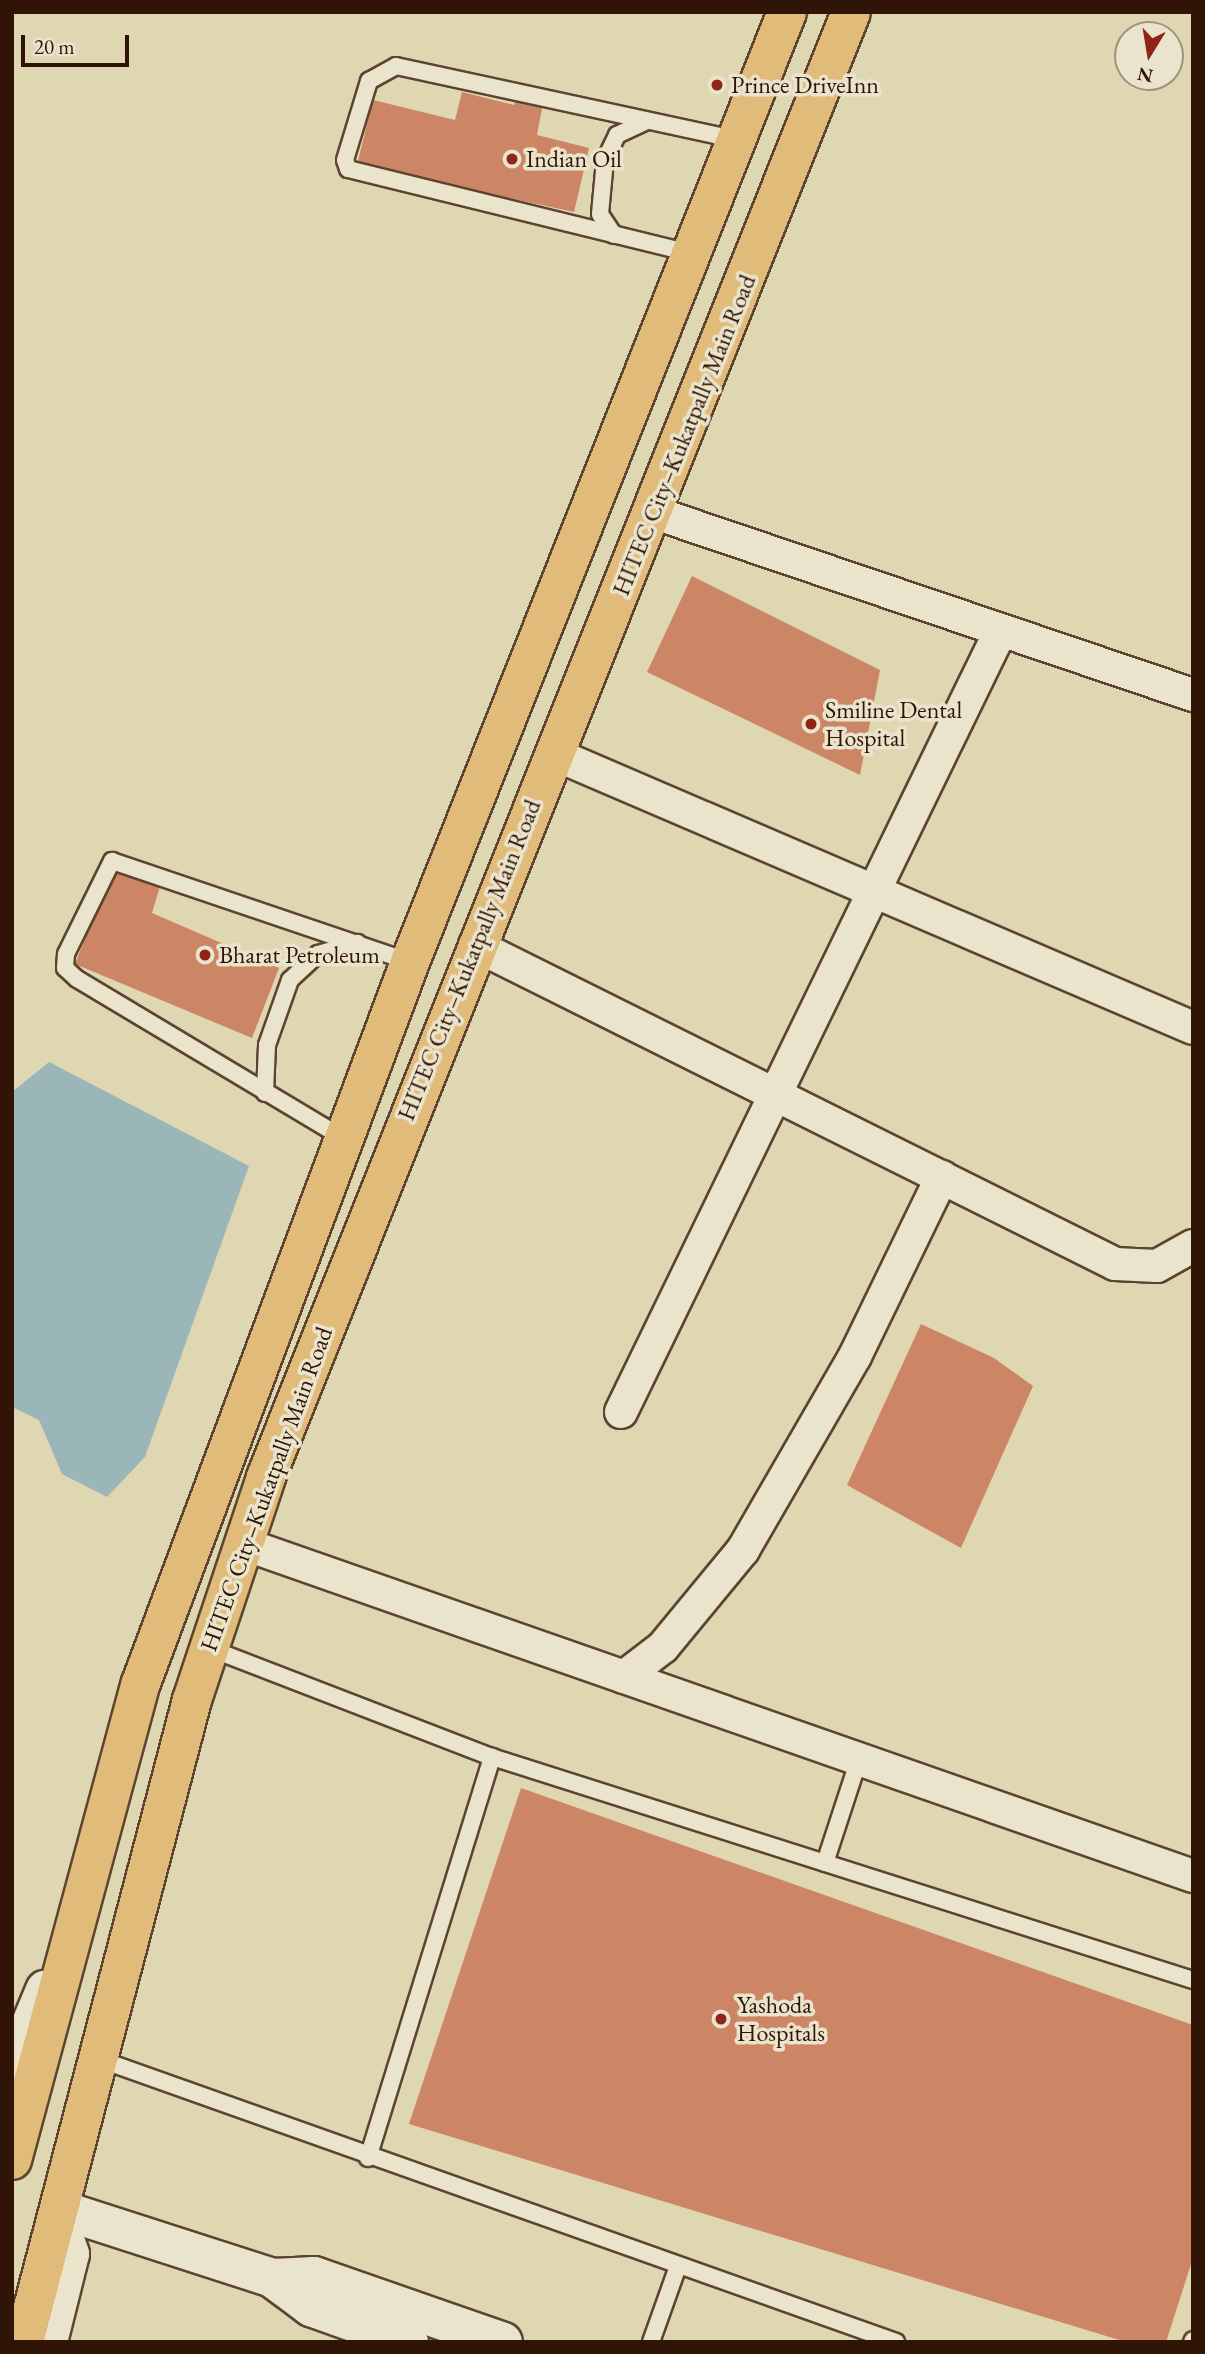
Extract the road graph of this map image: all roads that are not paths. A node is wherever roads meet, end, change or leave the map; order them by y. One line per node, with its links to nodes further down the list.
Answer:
1 (787, 12): 4 (main road, HITEC City–Kukatpally Main Road)
2 (851, 12): 7 (main road, HITEC City–Kukatpally Main Road)
3 (647, 121): 4 (lane); 5 (lane); 5 (lane)
4 (734, 139): 6 (main road, HITEC City–Kukatpally Main Road)
5 (614, 235): 6 (lane)
6 (690, 253): 14 (main road, HITEC City–Kukatpally Main Road)
7 (655, 513): 8 (street); 10 (main road, HITEC City–Kukatpally Main Road)
8 (1000, 632): 9 (street); 11 (street)
9 (1193, 695)
10 (552, 753): 11 (street); 13 (main road, HITEC City–Kukatpally Main Road)
11 (871, 890): 15 (street); 17 (street)
12 (357, 943): 14 (lane); 16 (lane); 16 (lane)
13 (475, 945): 17 (street); 22 (main road, HITEC City–Kukatpally Main Road)
14 (410, 962): 18 (main road, HITEC City–Kukatpally Main Road)
15 (1193, 1028)
16 (265, 1093): 18 (lane)
17 (774, 1097): 19 (street); 21 (street)
18 (343, 1138): 29 (main road, HITEC City–Kukatpally Main Road)
19 (942, 1177): 20 (street); 24 (street)
20 (1193, 1246)
21 (621, 1412)
22 (244, 1544): 23 (main road, HITEC City–Kukatpally Main Road); 24 (street)
23 (209, 1648): 25 (lane); 31 (main road, HITEC City–Kukatpally Main Road)
24 (624, 1677): 26 (street)
25 (492, 1757): 27 (lane); 33 (lane)
26 (859, 1759): 27 (lane); 28 (street)
27 (825, 1863): 30 (lane)
28 (1193, 1875)
29 (78, 1911): 32 (street); 34 (main road, HITEC City–Kukatpally Main Road)
30 (1193, 1980)
31 (99, 2059): 33 (lane); 35 (main road, HITEC City–Kukatpally Main Road)
32 (12, 2069)
33 (368, 2158): 36 (lane)
34 (12, 2160)
35 (61, 2216): 37 (street); 38 (main road, HITEC City–Kukatpally Main Road); 39 (street)
36 (678, 2266): 41 (lane); 42 (lane)
37 (417, 2328): 40 (street)
38 (24, 2342)
39 (48, 2342)
40 (503, 2342)
41 (651, 2342)
42 (896, 2342)

